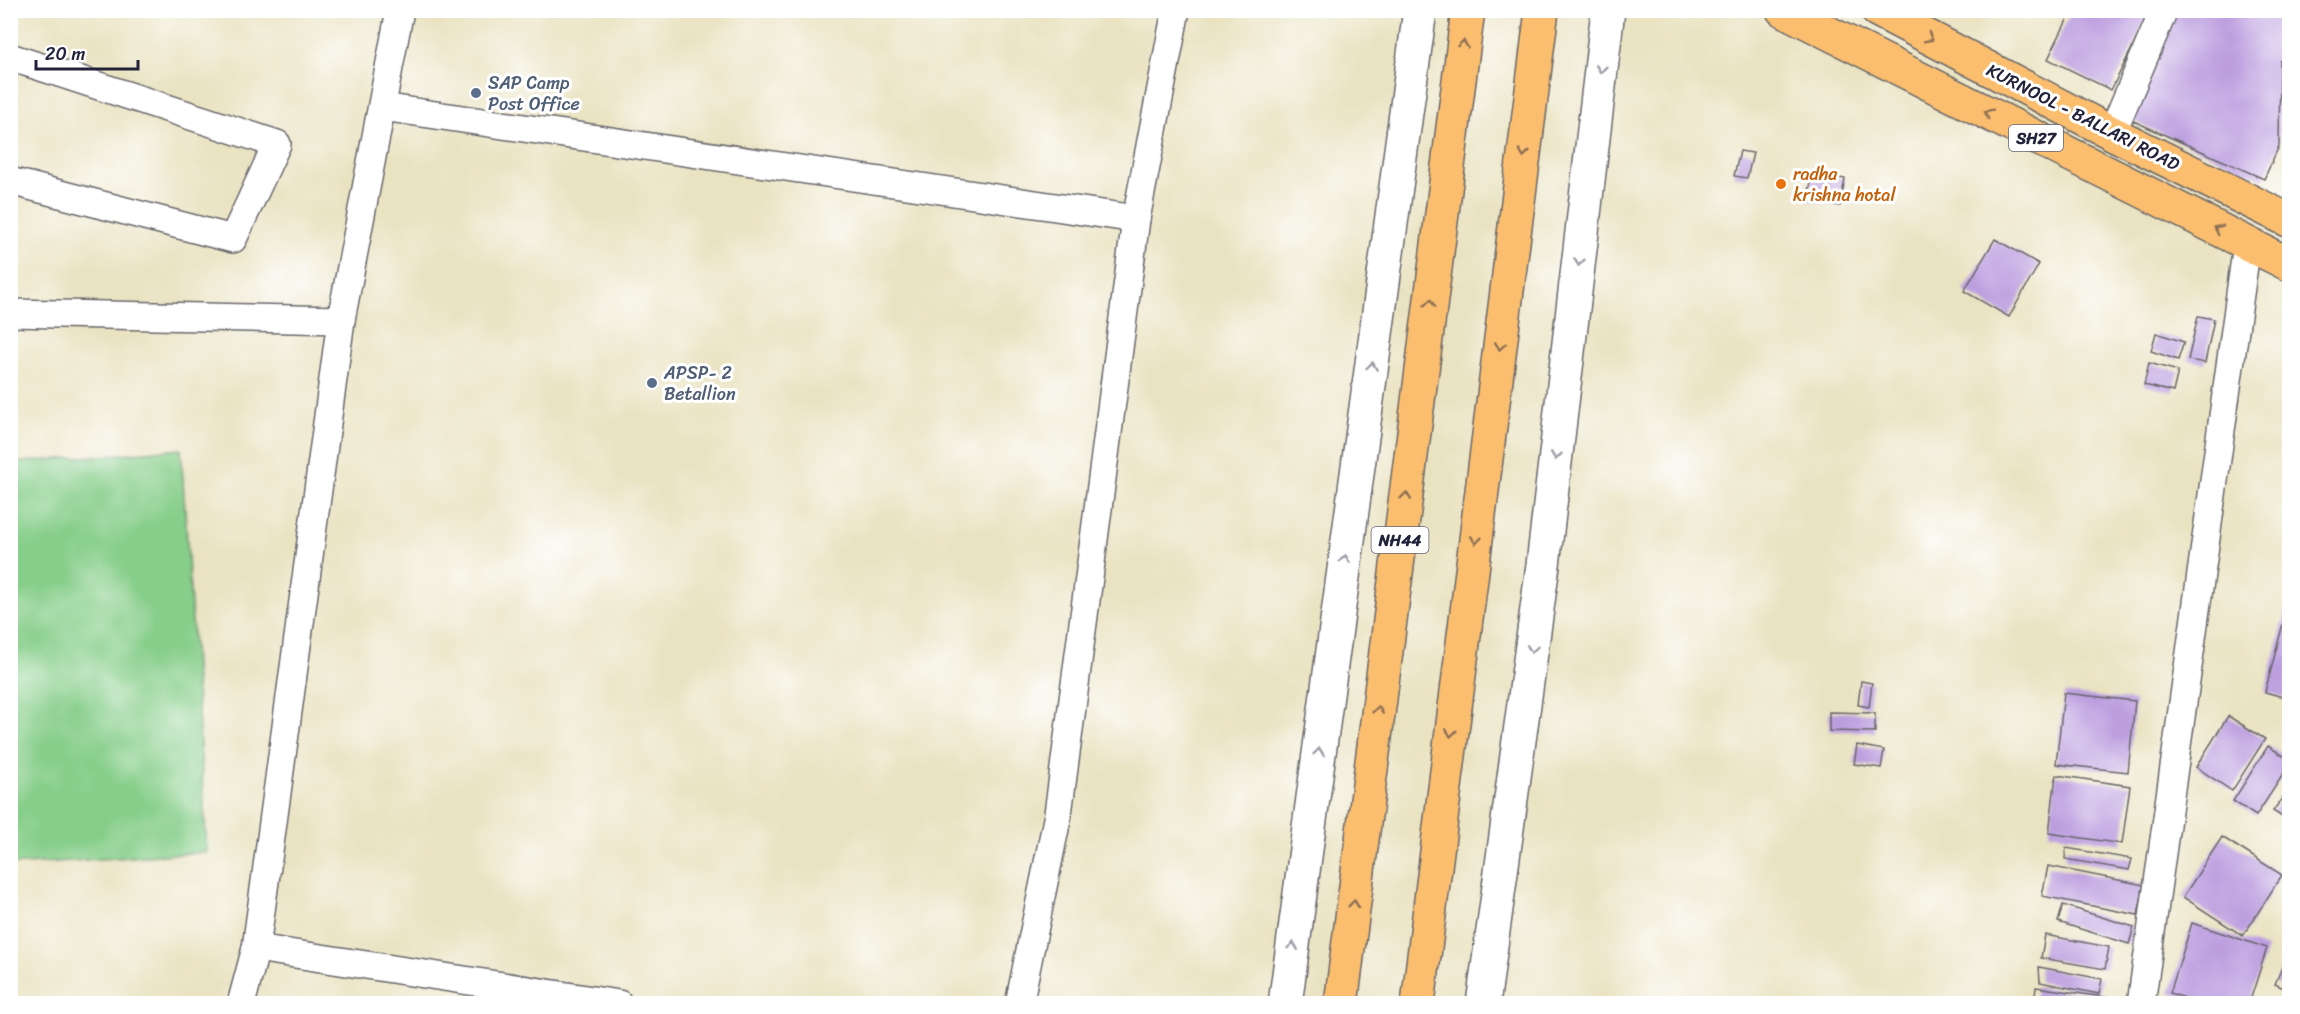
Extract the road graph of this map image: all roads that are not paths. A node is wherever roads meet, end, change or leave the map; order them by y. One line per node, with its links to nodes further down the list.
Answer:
1 (400, 10): 11 (street)
2 (1176, 10): 14 (street)
3 (1420, 10): 24 (street, one-way to 3)
4 (1468, 10): 25 (main road, NH44, one-way to 4)
5 (1542, 10): 26 (main road, one-way to 26)
6 (1608, 10): 27 (street, one-way to 27)
7 (1783, 10): 16 (main road, SH27, one-way to 7)
8 (1877, 10): 12 (main road, KURNOOL - BALLARI ROAD / SH27, one-way to 12)
9 (2164, 10): 12 (street)
10 (10, 57): 13 (street)
11 (382, 107): 14 (street); 19 (street)
12 (2112, 133): 15 (main road, KURNOOL - BALLARI ROAD / SH27)
13 (10, 182)
14 (1136, 219): 23 (street)
15 (2289, 221)
16 (2247, 244): 17 (main road, SH27); 28 (street)
17 (2289, 265)
18 (10, 313): 19 (street)
19 (341, 320): 20 (street)
20 (256, 948): 21 (street); 22 (street)
21 (241, 1004)
22 (619, 1004)
23 (1020, 1004)
24 (1285, 1004)
25 (1341, 1004)
26 (1418, 1004)
27 (1483, 1004)
28 (2141, 1004)

